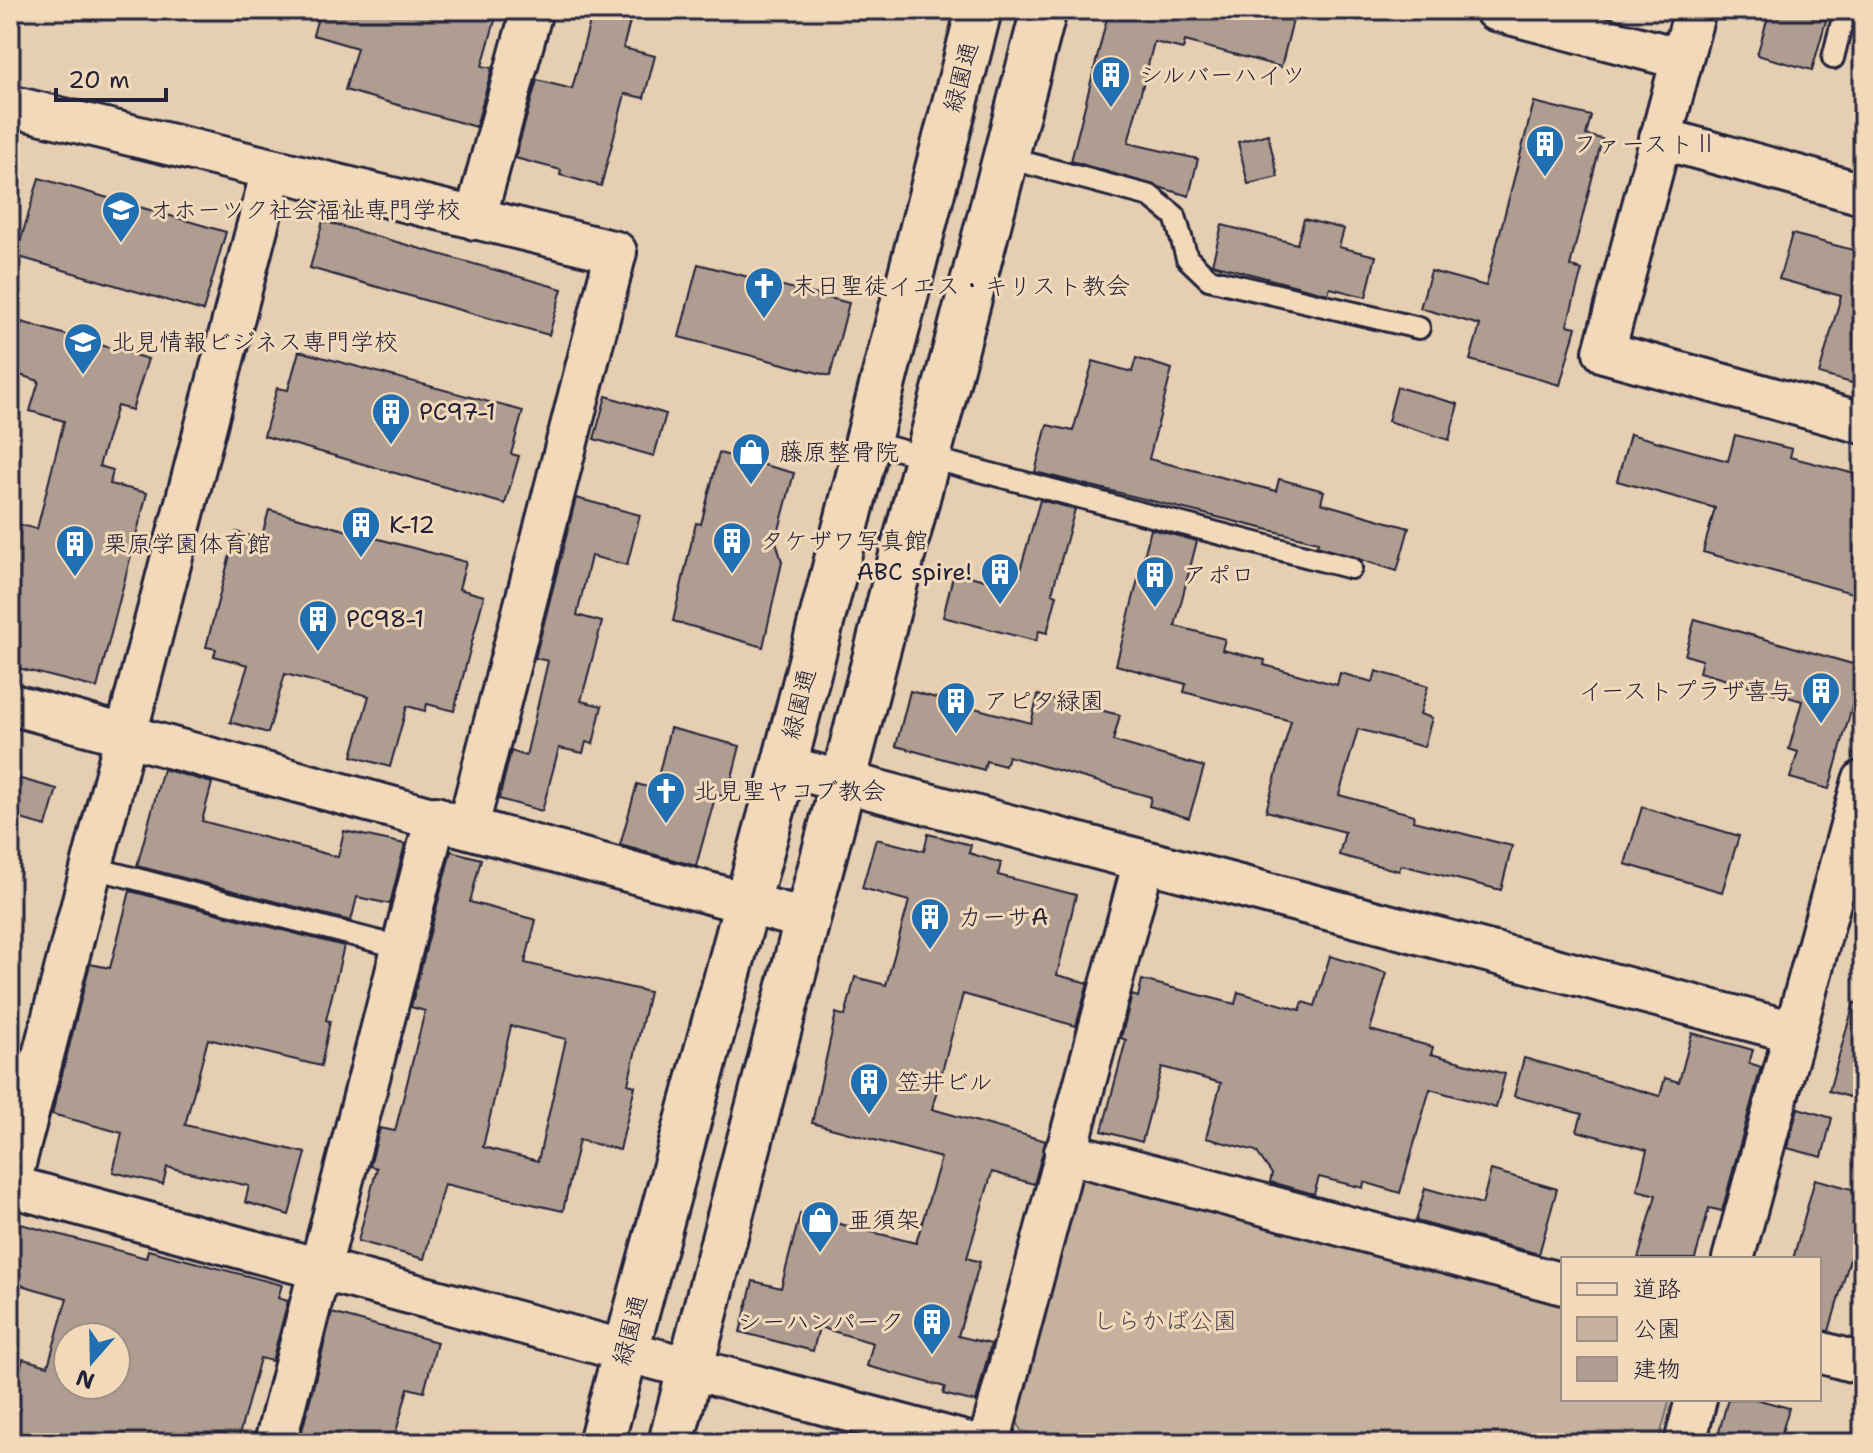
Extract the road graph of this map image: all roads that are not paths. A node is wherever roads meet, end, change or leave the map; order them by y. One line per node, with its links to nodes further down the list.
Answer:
1 (532, 10): 14 (street)
2 (979, 10): 17 (street, 緑園通)
3 (1044, 10): 11 (street)
4 (1495, 10): 8 (street)
5 (1695, 10): 8 (street)
6 (1845, 10): 7 (lane)
7 (1833, 58)
8 (1682, 59): 10 (street)
9 (10, 106): 12 (street)
10 (1660, 138): 13 (street); 16 (street)
11 (1004, 157): 15 (lane); 18 (street)
12 (272, 170): 14 (street); 21 (street)
13 (1863, 194)
14 (475, 219): 25 (street)
15 (1419, 328)
16 (1863, 423)
17 (865, 441): 18 (lane); 22 (street, 緑園通)
18 (930, 459): 19 (lane); 23 (street)
19 (1351, 568)
20 (10, 704): 21 (street)
21 (129, 736): 25 (street); 27 (street)
22 (784, 766): 23 (street); 28 (street, 緑園通)
23 (843, 779): 26 (street); 29 (street)
24 (1860, 802): 31 (street)
25 (452, 822): 28 (street); 30 (street)
26 (1144, 861): 31 (street); 32 (street)
27 (94, 868): 30 (lane); 33 (street)
28 (744, 903): 29 (street); 37 (street, 緑園通)
29 (805, 919): 40 (street)
30 (403, 948): 35 (street)
31 (1794, 1032): 34 (street)
32 (1065, 1152): 36 (street); 46 (street)
33 (10, 1184): 35 (street)
34 (1734, 1257)
35 (320, 1269): 37 (street); 42 (street)
36 (1561, 1283)
37 (625, 1351): 40 (street); 43 (street, 緑園通)
38 (1821, 1353): 39 (street)
39 (1863, 1364)
40 (690, 1371): 44 (street); 45 (street)
41 (1696, 1401): 47 (street)
42 (275, 1443)
43 (601, 1443)
44 (671, 1443)
45 (969, 1443)
46 (989, 1443)
47 (1685, 1443)

